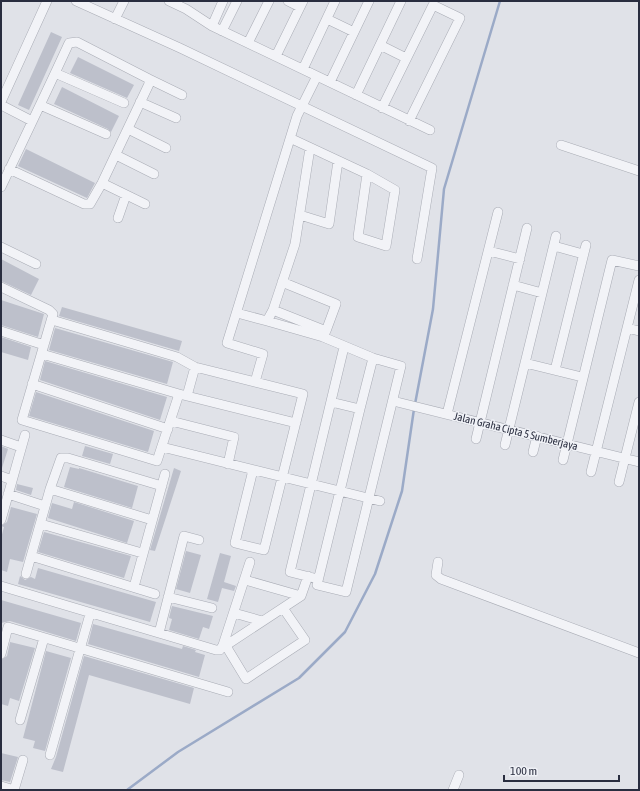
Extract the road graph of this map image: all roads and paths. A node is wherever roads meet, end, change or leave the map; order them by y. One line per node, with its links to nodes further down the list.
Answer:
1 (47, 1): 30 (street)
2 (76, 1): 14 (street)
3 (124, 1): 14 (street)
4 (169, 1): 13 (street)
5 (223, 1): 16 (street)
6 (237, 1): 17 (street)
7 (269, 1): 19 (street)
8 (288, 1): 12 (street)
9 (335, 1): 15 (street)
10 (369, 1): 18 (street)
11 (401, 1): 20 (street)
12 (301, 4): 21 (street)
13 (188, 5): 16 (street)
14 (116, 19): 35 (street)
15 (327, 19): 18 (street); 23 (street)
16 (212, 26): 17 (street)
17 (222, 31): 19 (street)
18 (354, 32): 27 (street)
19 (248, 43): 21 (street)
20 (380, 45): 22 (street); 29 (street)
21 (276, 56): 23 (street)
22 (406, 58): 36 (street); 39 (street)
23 (303, 69): 25 (street)
24 (55, 73): 26 (street); 32 (street); 34 (street)
25 (317, 76): 27 (street); 35 (street)
26 (149, 79): 28 (street); 31 (street)
27 (330, 82): 29 (street)
28 (182, 95)
29 (356, 95): 36 (street)
30 (1, 102)
31 (140, 102): 37 (street); 40 (street)
32 (124, 103)
33 (1, 105): 38 (street)
34 (40, 105): 38 (street); 42 (street)
35 (303, 107): 43 (street); 65 (street)
36 (382, 108): 39 (street)
37 (176, 118)
38 (32, 121): 49 (street)
39 (409, 121): 41 (street)
40 (128, 129): 45 (street); 47 (street)
41 (430, 130)
42 (106, 134)
43 (292, 139): 46 (street); 77 (street)
44 (561, 144): 50 (street)
45 (166, 148)
46 (310, 148): 48 (street); 58 (street)
47 (116, 155): 51 (street); 53 (street)
48 (338, 161): 52 (street); 58 (street)
49 (9, 169): 53 (street); 54 (street)
50 (639, 171)
51 (154, 174)
52 (367, 174): 52 (street)
53 (102, 183): 55 (street)
54 (1, 187)
55 (126, 195): 56 (street); 59 (street)
56 (145, 204)
57 (498, 212): 64 (street)
58 (300, 216): 70 (street)
59 (118, 218)
60 (527, 228): 66 (street)
61 (556, 236): 63 (street)
62 (1, 246): 67 (street)
63 (554, 246): 73 (street); 89 (street)
64 (489, 251): 66 (street); 98 (street)
65 (417, 259)
66 (520, 259): 71 (street)
67 (36, 264)
68 (639, 266): 90 (street)
69 (639, 280): 80 (street)
70 (282, 282): 76 (street); 83 (street)
71 (513, 285): 73 (street); 100 (street)
72 (1, 287): 75 (street)
73 (542, 293): 87 (street)
74 (1, 294): 75 (street)
75 (29, 302): 78 (street)
76 (273, 310): 79 (street); 83 (street)
77 (237, 313): 79 (street); 91 (street)
78 (52, 320): 85 (street); 88 (street)
79 (267, 321): 83 (street)
80 (627, 328): 82 (street); 111 (street)
81 (1, 331): 85 (street)
82 (639, 331)
83 (324, 334): 84 (street)
84 (344, 347): 86 (street); 95 (street)
85 (43, 349): 92 (street); 93 (street)
86 (373, 358): 94 (street); 97 (street)
87 (525, 363): 89 (street); 102 (street)
88 (195, 367): 91 (street); 93 (street)
89 (555, 370): 90 (street)
90 (582, 377): 107 (street)
91 (255, 382): 99 (street)
92 (32, 384): 101 (street); 110 (street)
93 (183, 395): 99 (street); 101 (street)
94 (394, 401): 98 (street, Jalan Graha Cipta 5 Sumberjaya); 129 (street)
95 (331, 402): 97 (street); 124 (street)
96 (639, 402): 113 (street)
97 (360, 409): 127 (street)
98 (447, 414): 100 (street, Jalan Graha Cipta 5 Sumberjaya)
99 (296, 423): 121 (street)
100 (480, 423): 102 (street, Jalan Graha Cipta 5 Sumberjaya); 105 (street)
101 (169, 425): 110 (street); 116 (street)
102 (509, 429): 104 (street, Jalan Graha Cipta 5 Sumberjaya); 108 (street)
103 (25, 435): 109 (street)
104 (537, 436): 107 (street, Jalan Graha Cipta 5 Sumberjaya); 112 (street)
105 (476, 439)
106 (1, 440): 109 (street)
107 (567, 444): 111 (street, Jalan Graha Cipta 5 Sumberjaya); 114 (street)
108 (505, 445)
109 (21, 447): 122 (street)
110 (162, 447): 116 (street)
111 (596, 451): 113 (street, Jalan Graha Cipta 5 Sumberjaya); 118 (street)
112 (533, 452)
113 (625, 458): 115 (street, Jalan Graha Cipta 5 Sumberjaya); 123 (street)
114 (563, 460)
115 (639, 462)
116 (228, 464): 117 (street)
117 (253, 470): 121 (street); 121 (street)
118 (590, 472)
119 (165, 474): 125 (street)
120 (1, 476): 122 (street)
121 (282, 477): 124 (street)
122 (12, 480): 128 (street)
123 (619, 482)
124 (311, 484): 127 (street); 141 (street)
125 (162, 486): 126 (street); 133 (street)
126 (50, 489): 131 (street); 133 (street)
127 (340, 491): 129 (street); 142 (street)
128 (8, 494): 131 (street); 132 (street)
129 (369, 498): 130 (street); 142 (street)
130 (380, 500)
131 (45, 506): 134 (street)
132 (2, 516)
133 (152, 520): 136 (street)
134 (41, 524): 136 (street); 137 (street)
135 (199, 540): 148 (street)
136 (142, 553): 145 (street)
137 (31, 556): 140 (street); 145 (street)
138 (250, 562): 143 (street)
139 (438, 562): 158 (street)
140 (26, 574)
141 (308, 576): 142 (street); 147 (street)
142 (318, 579)
143 (245, 580): 147 (street); 151 (street)
144 (1, 586): 152 (street)
145 (134, 587): 146 (street)
146 (155, 594)
147 (302, 596): 150 (street)
148 (168, 597): 149 (street); 154 (street)
149 (212, 608)
150 (283, 608): 153 (street); 156 (street)
151 (234, 613): 153 (street); 156 (street)
152 (90, 614): 154 (street); 157 (street)
153 (262, 622): 156 (street)
154 (159, 633): 156 (street)
155 (44, 638): 157 (street); 159 (street); 161 (street)
156 (224, 647)
157 (80, 649): 160 (street); 162 (street)
158 (639, 653)
159 (1, 654)
160 (228, 692)
161 (20, 720)
162 (50, 755)
163 (23, 760): 166 (street)
164 (459, 775): 167 (street)
165 (1, 786): 166 (street)
166 (14, 790)
167 (453, 790)

